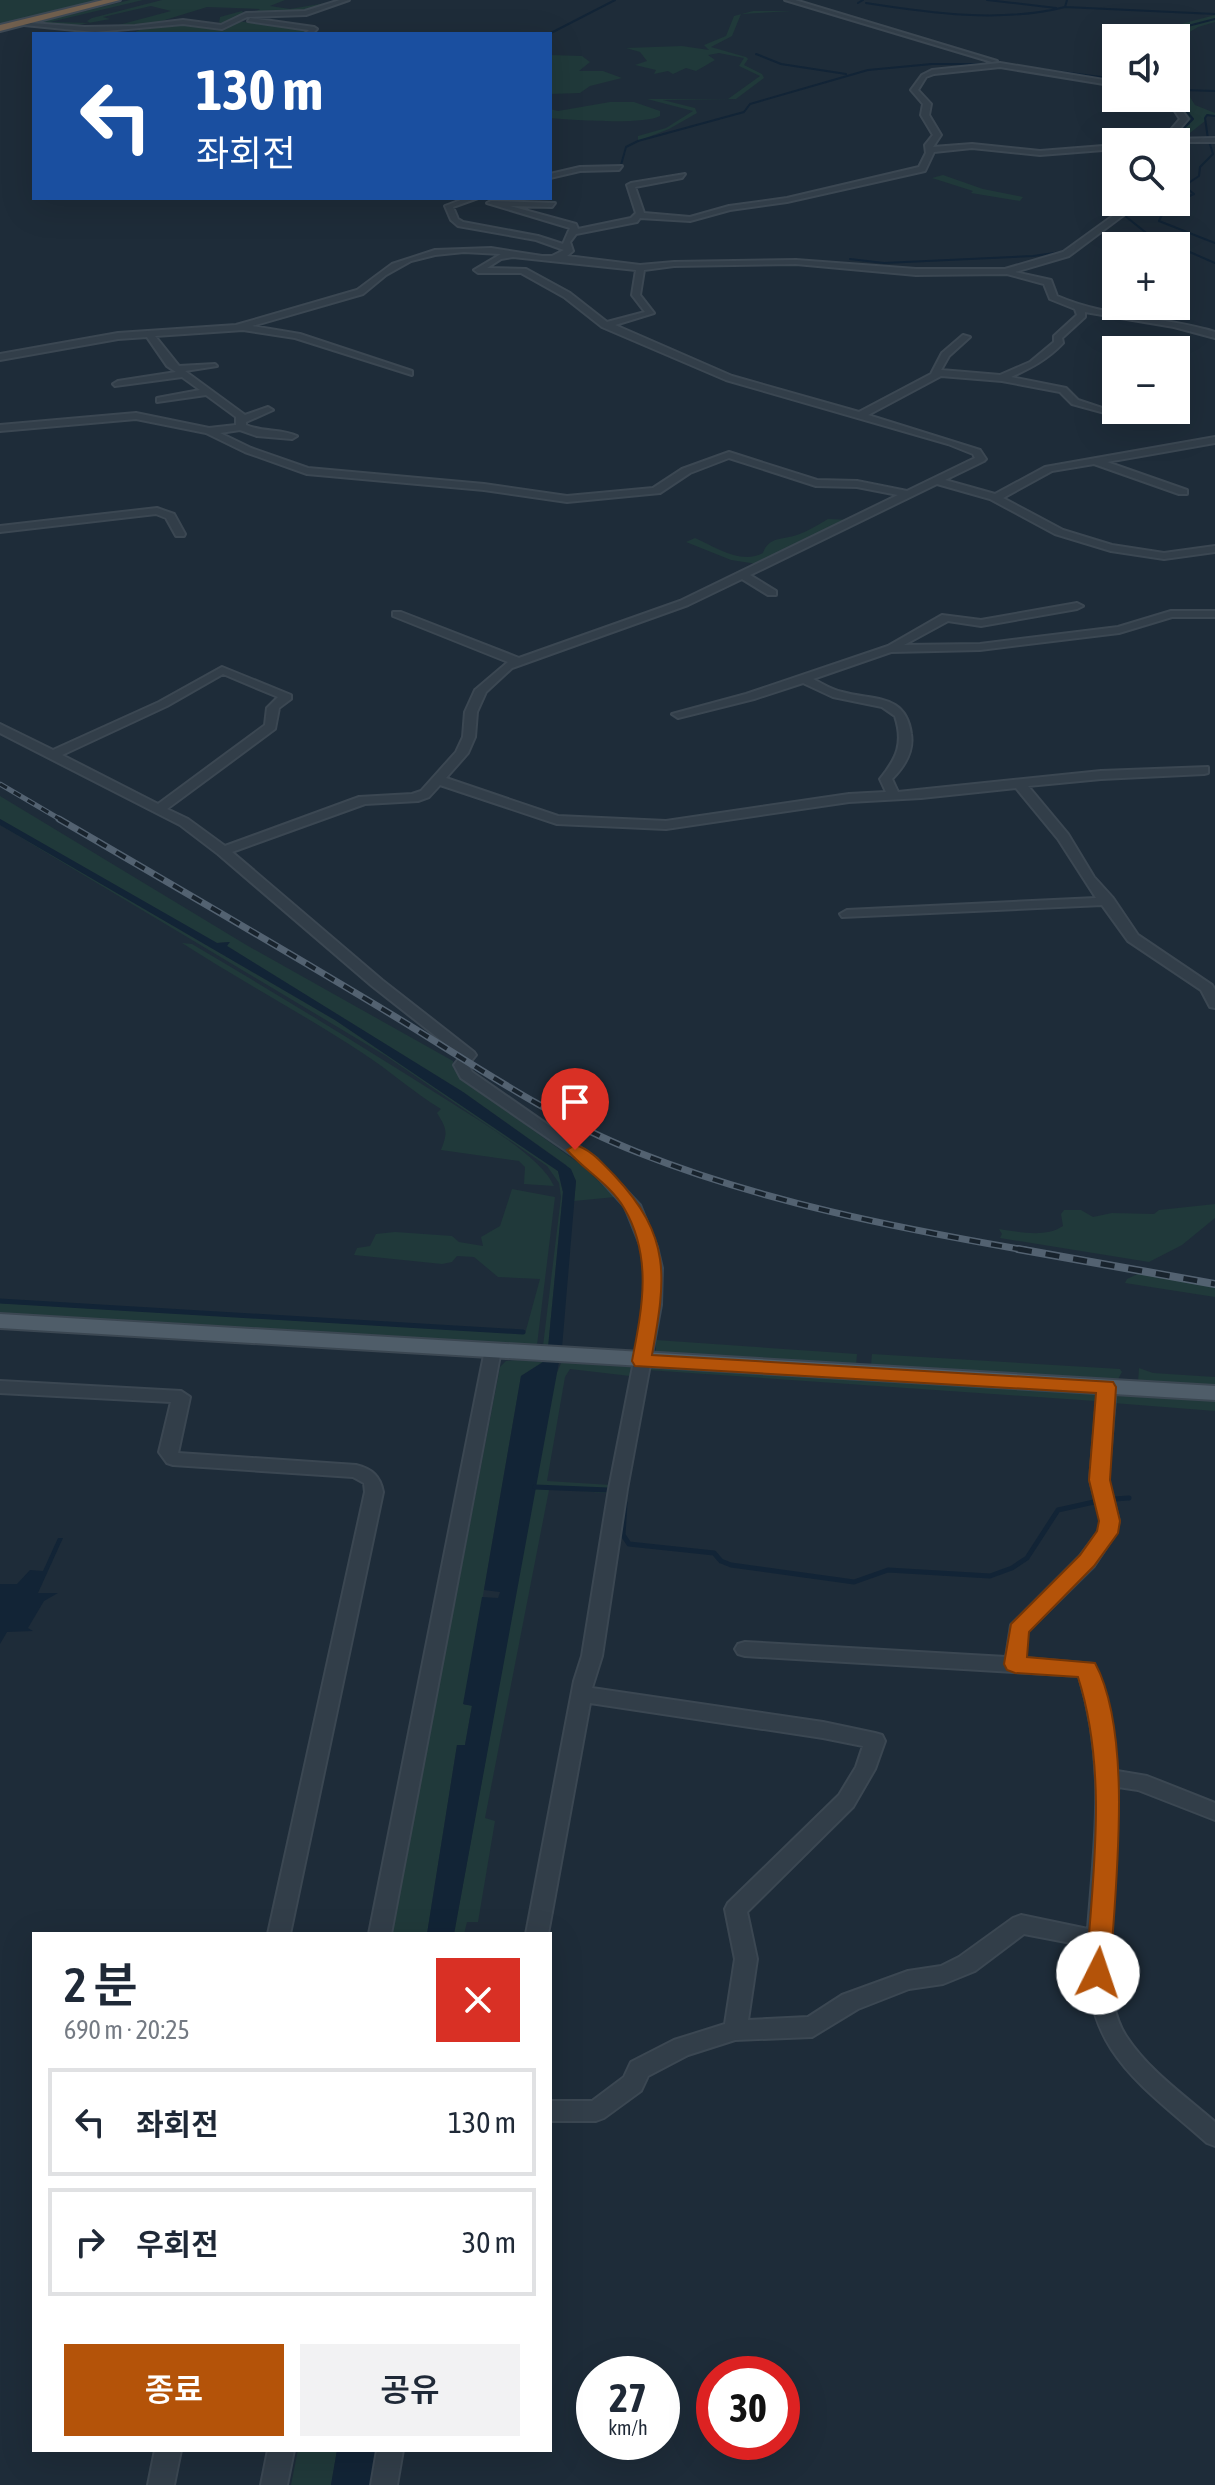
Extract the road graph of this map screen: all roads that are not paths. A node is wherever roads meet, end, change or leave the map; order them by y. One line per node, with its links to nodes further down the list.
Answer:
1 (115, 0): 5 (highway)
2 (346, 0): 4 (street)
3 (788, 0): 10 (street)
4 (246, 15): 7 (street); 9 (street)
5 (17, 24): 6 (highway); 7 (street)
6 (0, 28)
7 (86, 29): 8 (street)
8 (98, 32)
9 (310, 32)
10 (1000, 65): 11 (street); 15 (street)
11 (1102, 82)
12 (1215, 140): 13 (street)
13 (1190, 143)
14 (1102, 148): 15 (street)
15 (930, 150): 21 (street)
16 (619, 168): 17 (street)
17 (552, 176)
18 (682, 176): 21 (street)
19 (468, 200): 24 (street)
20 (552, 205): 23 (street)
21 (638, 215): 23 (street)
22 (1118, 216): 28 (street)
23 (574, 232): 24 (street)
24 (568, 249): 26 (street)
25 (514, 254): 26 (street); 30 (street); 31 (street)
26 (557, 257): 27 (street)
27 (640, 268): 28 (street); 30 (street)
28 (1005, 272): 29 (street)
29 (1079, 310): 33 (street); 40 (street)
30 (605, 325): 46 (street)
31 (238, 327): 32 (street); 38 (street)
32 (149, 333): 35 (street); 37 (street)
33 (1215, 335)
34 (966, 337): 39 (street)
35 (0, 357)
36 (212, 366): 37 (street)
37 (181, 372): 41 (street); 42 (street)
38 (409, 373)
39 (935, 373): 40 (street); 46 (street)
40 (1002, 378): 45 (street)
41 (118, 384)
42 (206, 392): 43 (street); 47 (street)
43 (160, 400)
44 (268, 410): 47 (street)
45 (1102, 411)
46 (859, 416): 53 (street)
47 (242, 424): 49 (street); 50 (street)
48 (0, 428): 49 (street)
49 (209, 431): 55 (street)
50 (292, 436)
51 (1215, 440): 52 (street)
52 (1097, 462): 54 (street); 56 (street)
53 (937, 481): 55 (street); 56 (street)
54 (1183, 492)
55 (908, 494): 60 (street)
56 (996, 498): 59 (street)
57 (0, 529): 58 (street)
58 (180, 534)
59 (1215, 549)
60 (744, 576): 61 (street); 66 (street)
61 (772, 593)
62 (1077, 606): 65 (street)
63 (397, 614): 66 (street)
64 (1215, 614): 65 (street)
65 (890, 649): 67 (street)
66 (516, 661): 72 (street)
67 (804, 679): 68 (street); 74 (street)
68 (678, 714)
69 (0, 728): 70 (street)
70 (55, 754): 75 (street); 75 (street)
71 (1204, 770): 73 (street)
72 (438, 780): 74 (street); 76 (street)
73 (1019, 783): 74 (street); 77 (street)
74 (894, 795)
75 (160, 808): 76 (street)
76 (223, 851): 82 (street)
77 (1108, 901): 78 (street); 79 (street)
78 (847, 914)
79 (1215, 1004)
80 (0, 1321): 81 (main road)
81 (493, 1350): 82 (main road); 92 (street)
82 (642, 1361): 84 (main road); 88 (street)
83 (0, 1387): 91 (street)
84 (1107, 1387): 85 (main road); 87 (street)
85 (1215, 1393)
86 (745, 1649): 87 (street)
87 (1015, 1664): 89 (street)
88 (582, 1694): 93 (street); 95 (street)
89 (1105, 1777): 90 (street); 94 (street)
90 (1215, 1812)
91 (279, 1932)
92 (380, 1932)
93 (537, 1932)
94 (1100, 1940): 95 (street); 97 (street)
95 (735, 2030): 96 (street)
96 (552, 2111)
97 (1215, 2136)
98 (168, 2452): 101 (street)
99 (281, 2452): 102 (street)
100 (390, 2452): 103 (street)
101 (161, 2485)
102 (274, 2485)
103 (384, 2485)

